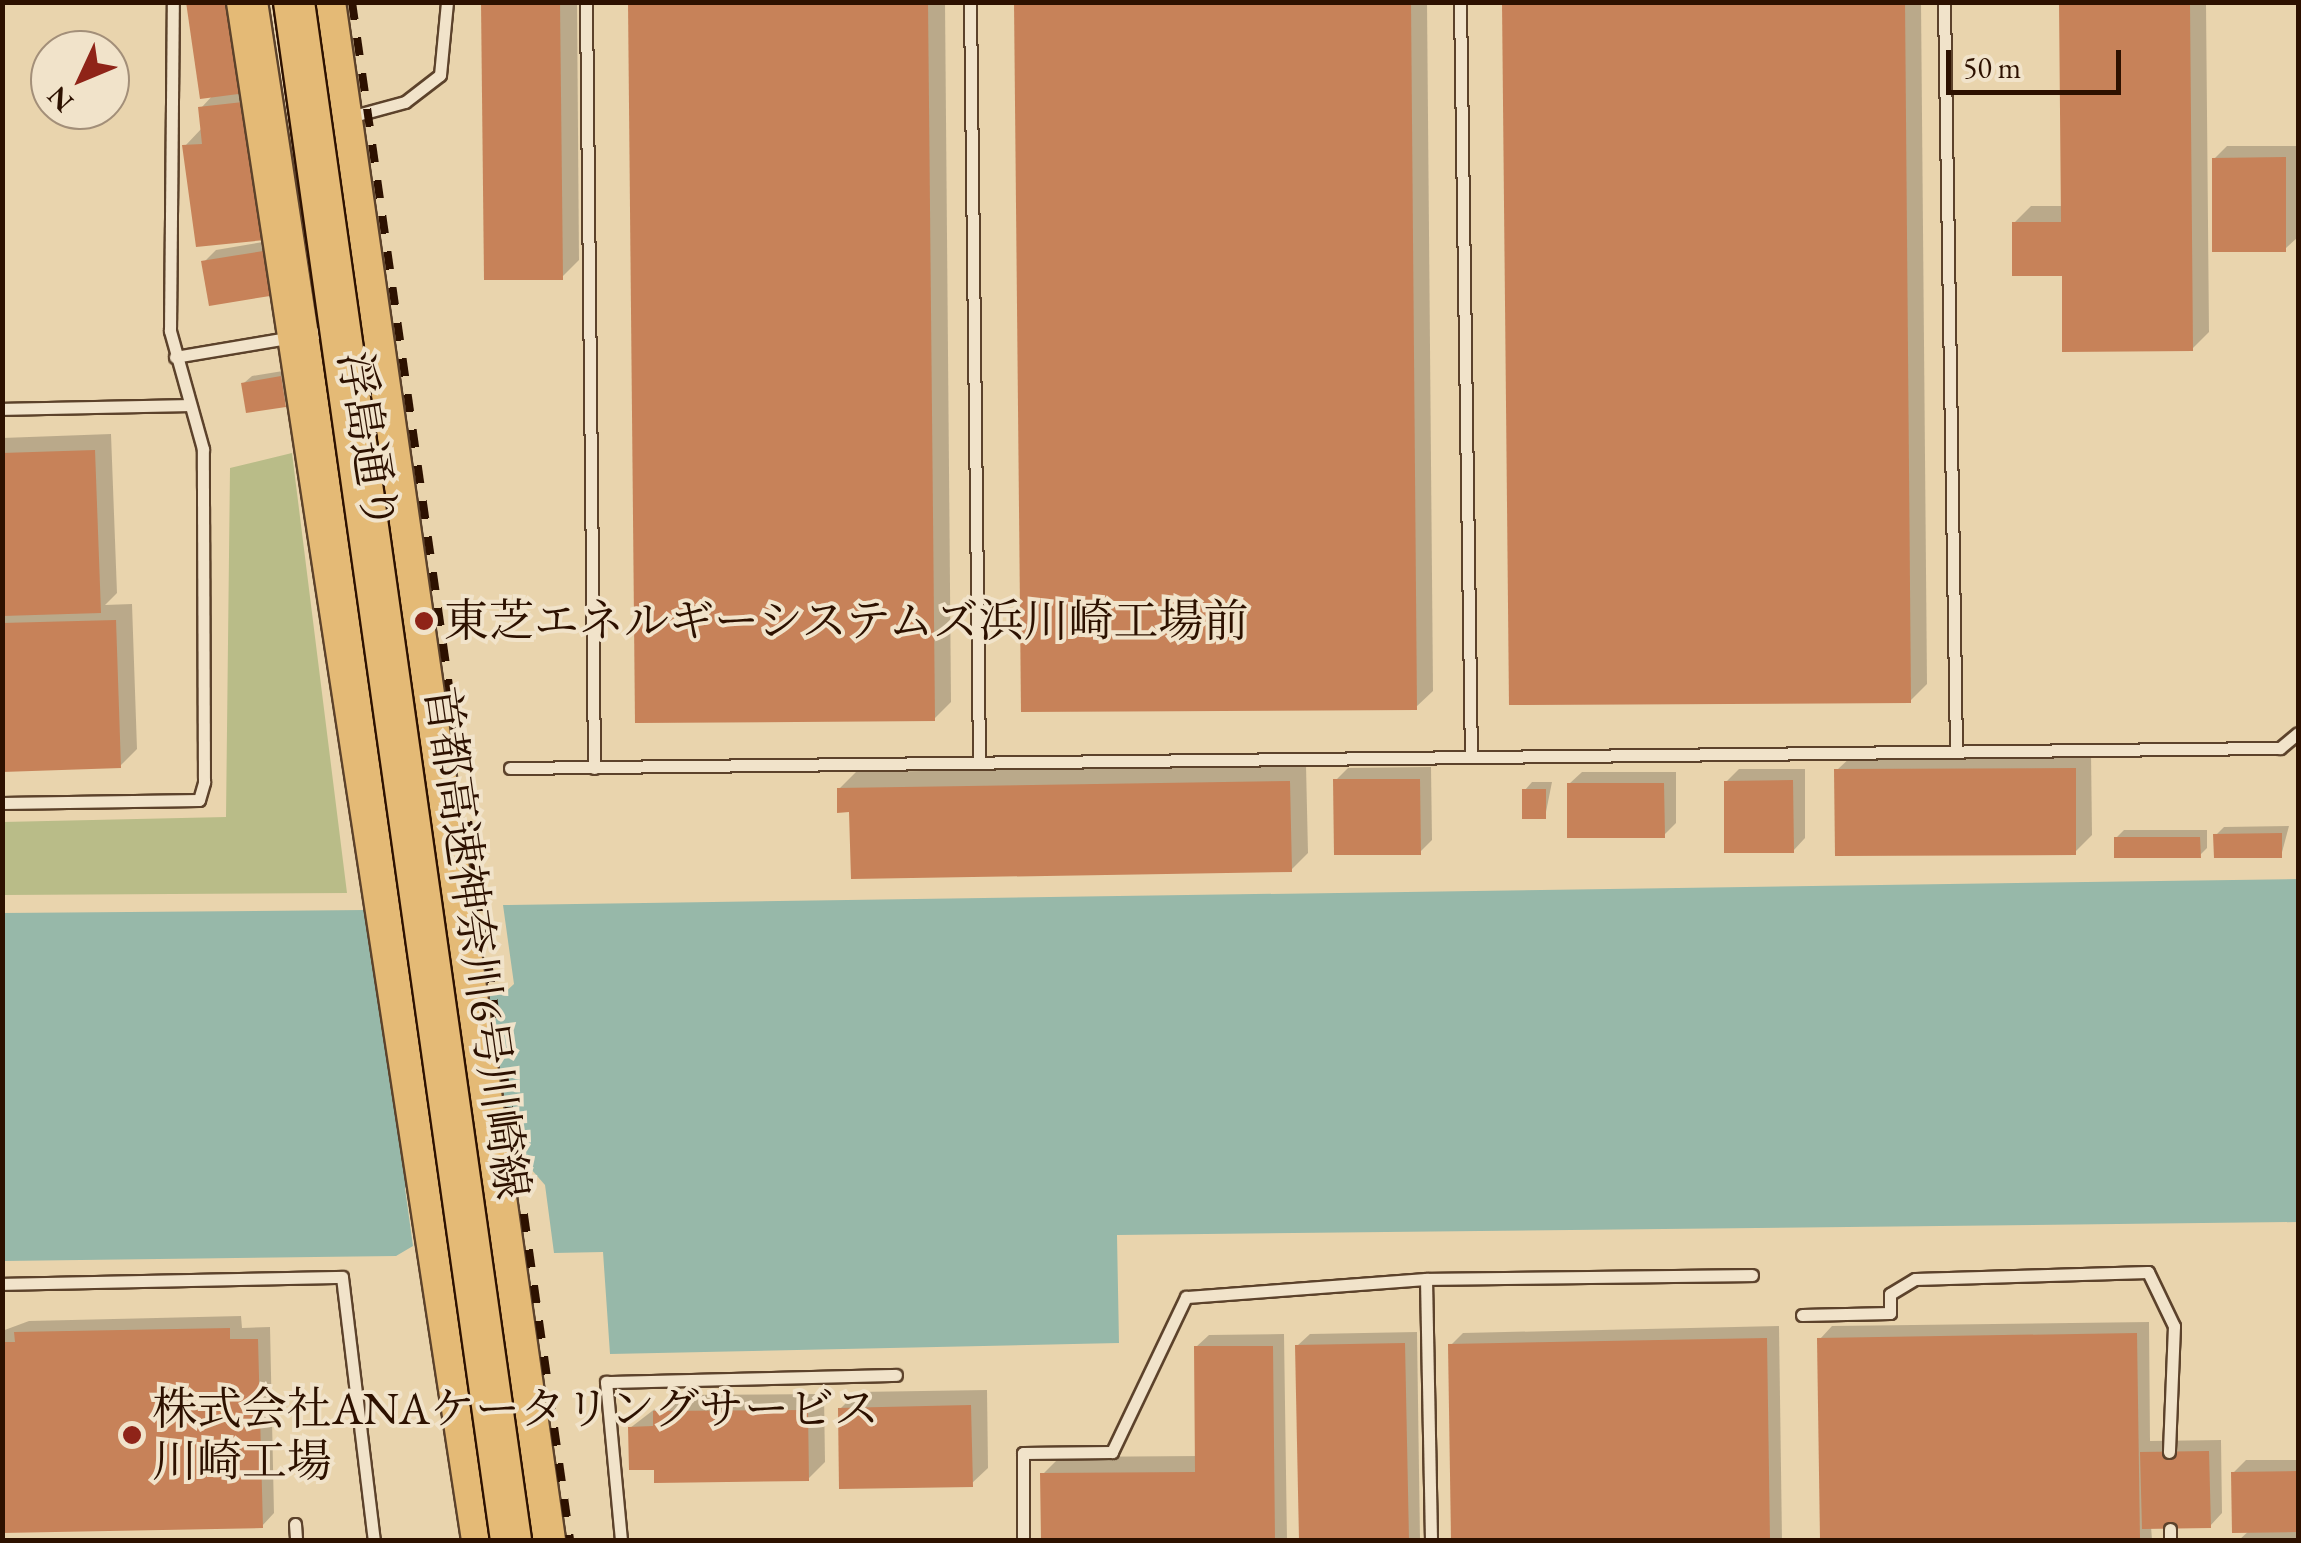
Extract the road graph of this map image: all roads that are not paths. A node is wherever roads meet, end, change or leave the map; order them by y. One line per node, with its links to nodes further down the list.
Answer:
1 (173, 2): 14 (lane)
2 (247, 2): 13 (highway, 浮島通り)
3 (275, 2): 34 (highway, 首都高速神奈川6号川崎線)
4 (294, 2): 35 (highway, 首都高速神奈川6号川崎線, bridge)
5 (325, 2): 11 (highway, 浮島通り)
6 (447, 2): 11 (lane)
7 (586, 2): 22 (lane)
8 (970, 2): 20 (lane)
9 (1460, 2): 19 (lane)
10 (1944, 2): 18 (lane)
11 (342, 120): 12 (highway, 浮島通り)
12 (370, 324): 13 (lane); 36 (highway, 浮島通り)
13 (301, 336): 14 (lane); 33 (highway, 浮島通り)
14 (175, 356): 15 (lane)
15 (186, 405): 16 (lane); 23 (lane)
16 (2, 410)
17 (2298, 733): 18 (lane)
18 (1956, 751): 19 (lane)
19 (1472, 757): 20 (lane)
20 (978, 763): 22 (lane)
21 (510, 768): 22 (lane)
22 (594, 768)
23 (2, 803)
24 (1752, 1275): 25 (lane)
25 (1426, 1279): 38 (lane); 39 (lane)
26 (2, 1284): 32 (lane)
27 (1802, 1314): 29 (lane)
28 (896, 1375): 37 (lane)
29 (2170, 1452)
30 (295, 1524): 31 (lane)
31 (296, 1540)
32 (374, 1540)
33 (482, 1540)
34 (492, 1540)
35 (511, 1540)
36 (544, 1540)
37 (622, 1540)
38 (1023, 1540)
39 (1431, 1540)

